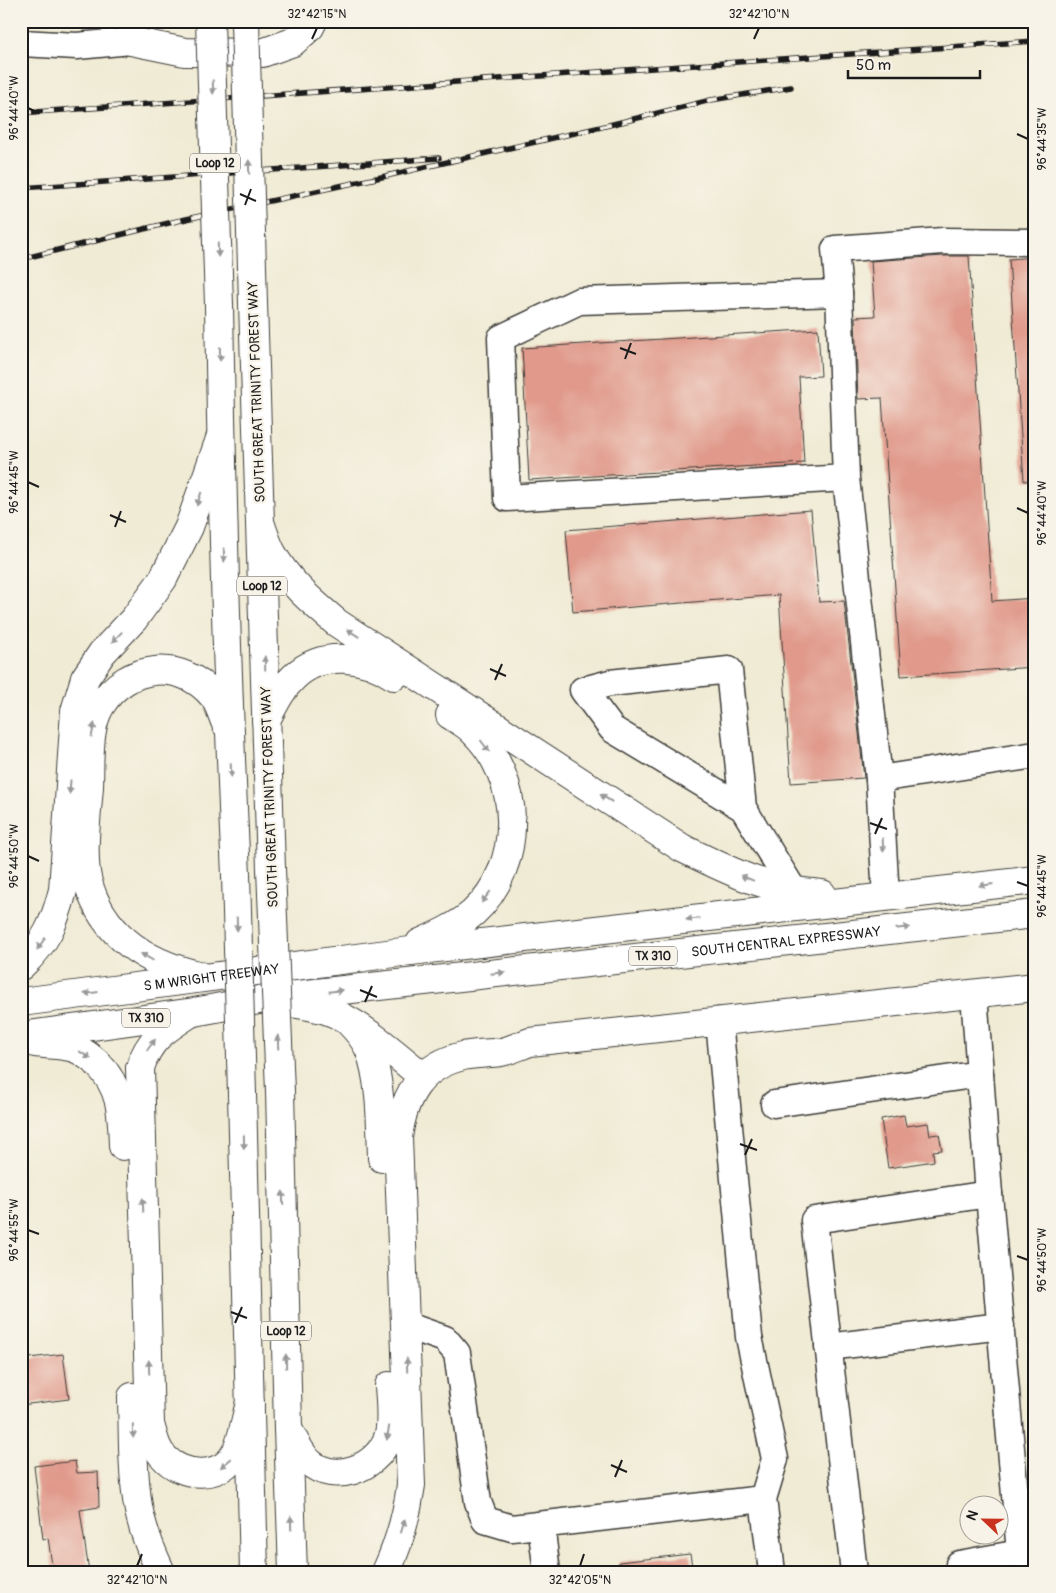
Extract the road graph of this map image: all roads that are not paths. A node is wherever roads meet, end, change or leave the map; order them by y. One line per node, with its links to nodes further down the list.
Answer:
1 (210, 21): 8 (main road, Loop 12, one-way to 8, bridge)
2 (245, 21): 10 (main road, SOUTH GREAT TRINITY FOREST WAY / Loop 12, one-way to 2, bridge)
3 (313, 21): 4 (main road)
4 (131, 31): 5 (street)
5 (21, 43)
6 (1035, 242): 7 (street)
7 (839, 293): 9 (street); 9 (street)
8 (221, 436): 12 (main road, Loop 12, one-way to 12); 21 (main road, one-way to 21)
9 (846, 478): 14 (street)
10 (261, 525): 11 (main road, SOUTH GREAT TRINITY FOREST WAY / Loop 12, one-way to 10); 17 (main road, one-way to 10)
11 (266, 720): 20 (main road, one-way to 20); 41 (main road, SOUTH GREAT TRINITY FOREST WAY / Loop 12, one-way to 11, bridge)
12 (229, 731): 22 (main road, one-way to 12); 40 (main road, Loop 12, one-way to 40, bridge)
13 (1035, 755): 14 (street)
14 (879, 779): 18 (street, one-way to 18)
15 (743, 808): 15 (street); 17 (street)
16 (1035, 880): 18 (main road, TX 310, one-way to 18)
17 (794, 891): 18 (main road)
18 (883, 898): 20 (main road, TX 310, one-way to 20)
19 (1035, 914): 25 (main road, SOUTH CENTRAL EXPRESSWAY / TX 310, one-way to 19)
20 (402, 952): 22 (main road, S M WRIGHT FREEWAY / TX 310)
21 (21, 966)
22 (209, 978): 26 (main road, S M WRIGHT FREEWAY / TX 310, one-way to 26)
23 (1035, 987): 24 (main road)
24 (974, 994): 29 (main road); 33 (street)
25 (270, 998): 27 (main road, S M WRIGHT FREEWAY / TX 310); 28 (main road)
26 (21, 1002)
27 (194, 1012): 30 (main road, S M WRIGHT FREEWAY / TX 310); 40 (main road, one-way to 27)
28 (348, 1021): 32 (main road); 35 (main road)
29 (719, 1021): 32 (main road); 42 (street)
30 (21, 1036)
31 (21, 1042): 45 (main road, one-way to 45)
32 (417, 1072): 35 (main road); 37 (main road)
33 (980, 1074): 34 (street); 36 (street)
34 (774, 1104)
35 (381, 1122): 41 (main road, one-way to 41)
36 (989, 1194): 38 (street); 39 (street)
37 (405, 1325): 43 (street); 48 (main road, one-way to 37)
38 (1002, 1326): 39 (street); 44 (street)
39 (828, 1347): 51 (street)
40 (250, 1403): 46 (main road, Loop 12)
41 (288, 1429): 47 (main road, SOUTH GREAT TRINITY FOREST WAY / Loop 12, one-way to 41)
42 (763, 1499): 43 (street); 50 (street)
43 (541, 1525): 49 (street)
44 (1028, 1559): 52 (street)
45 (161, 1572)
46 (254, 1572)
47 (293, 1572)
48 (386, 1572)
49 (547, 1572)
50 (772, 1572)
51 (854, 1572)
52 (960, 1572)

